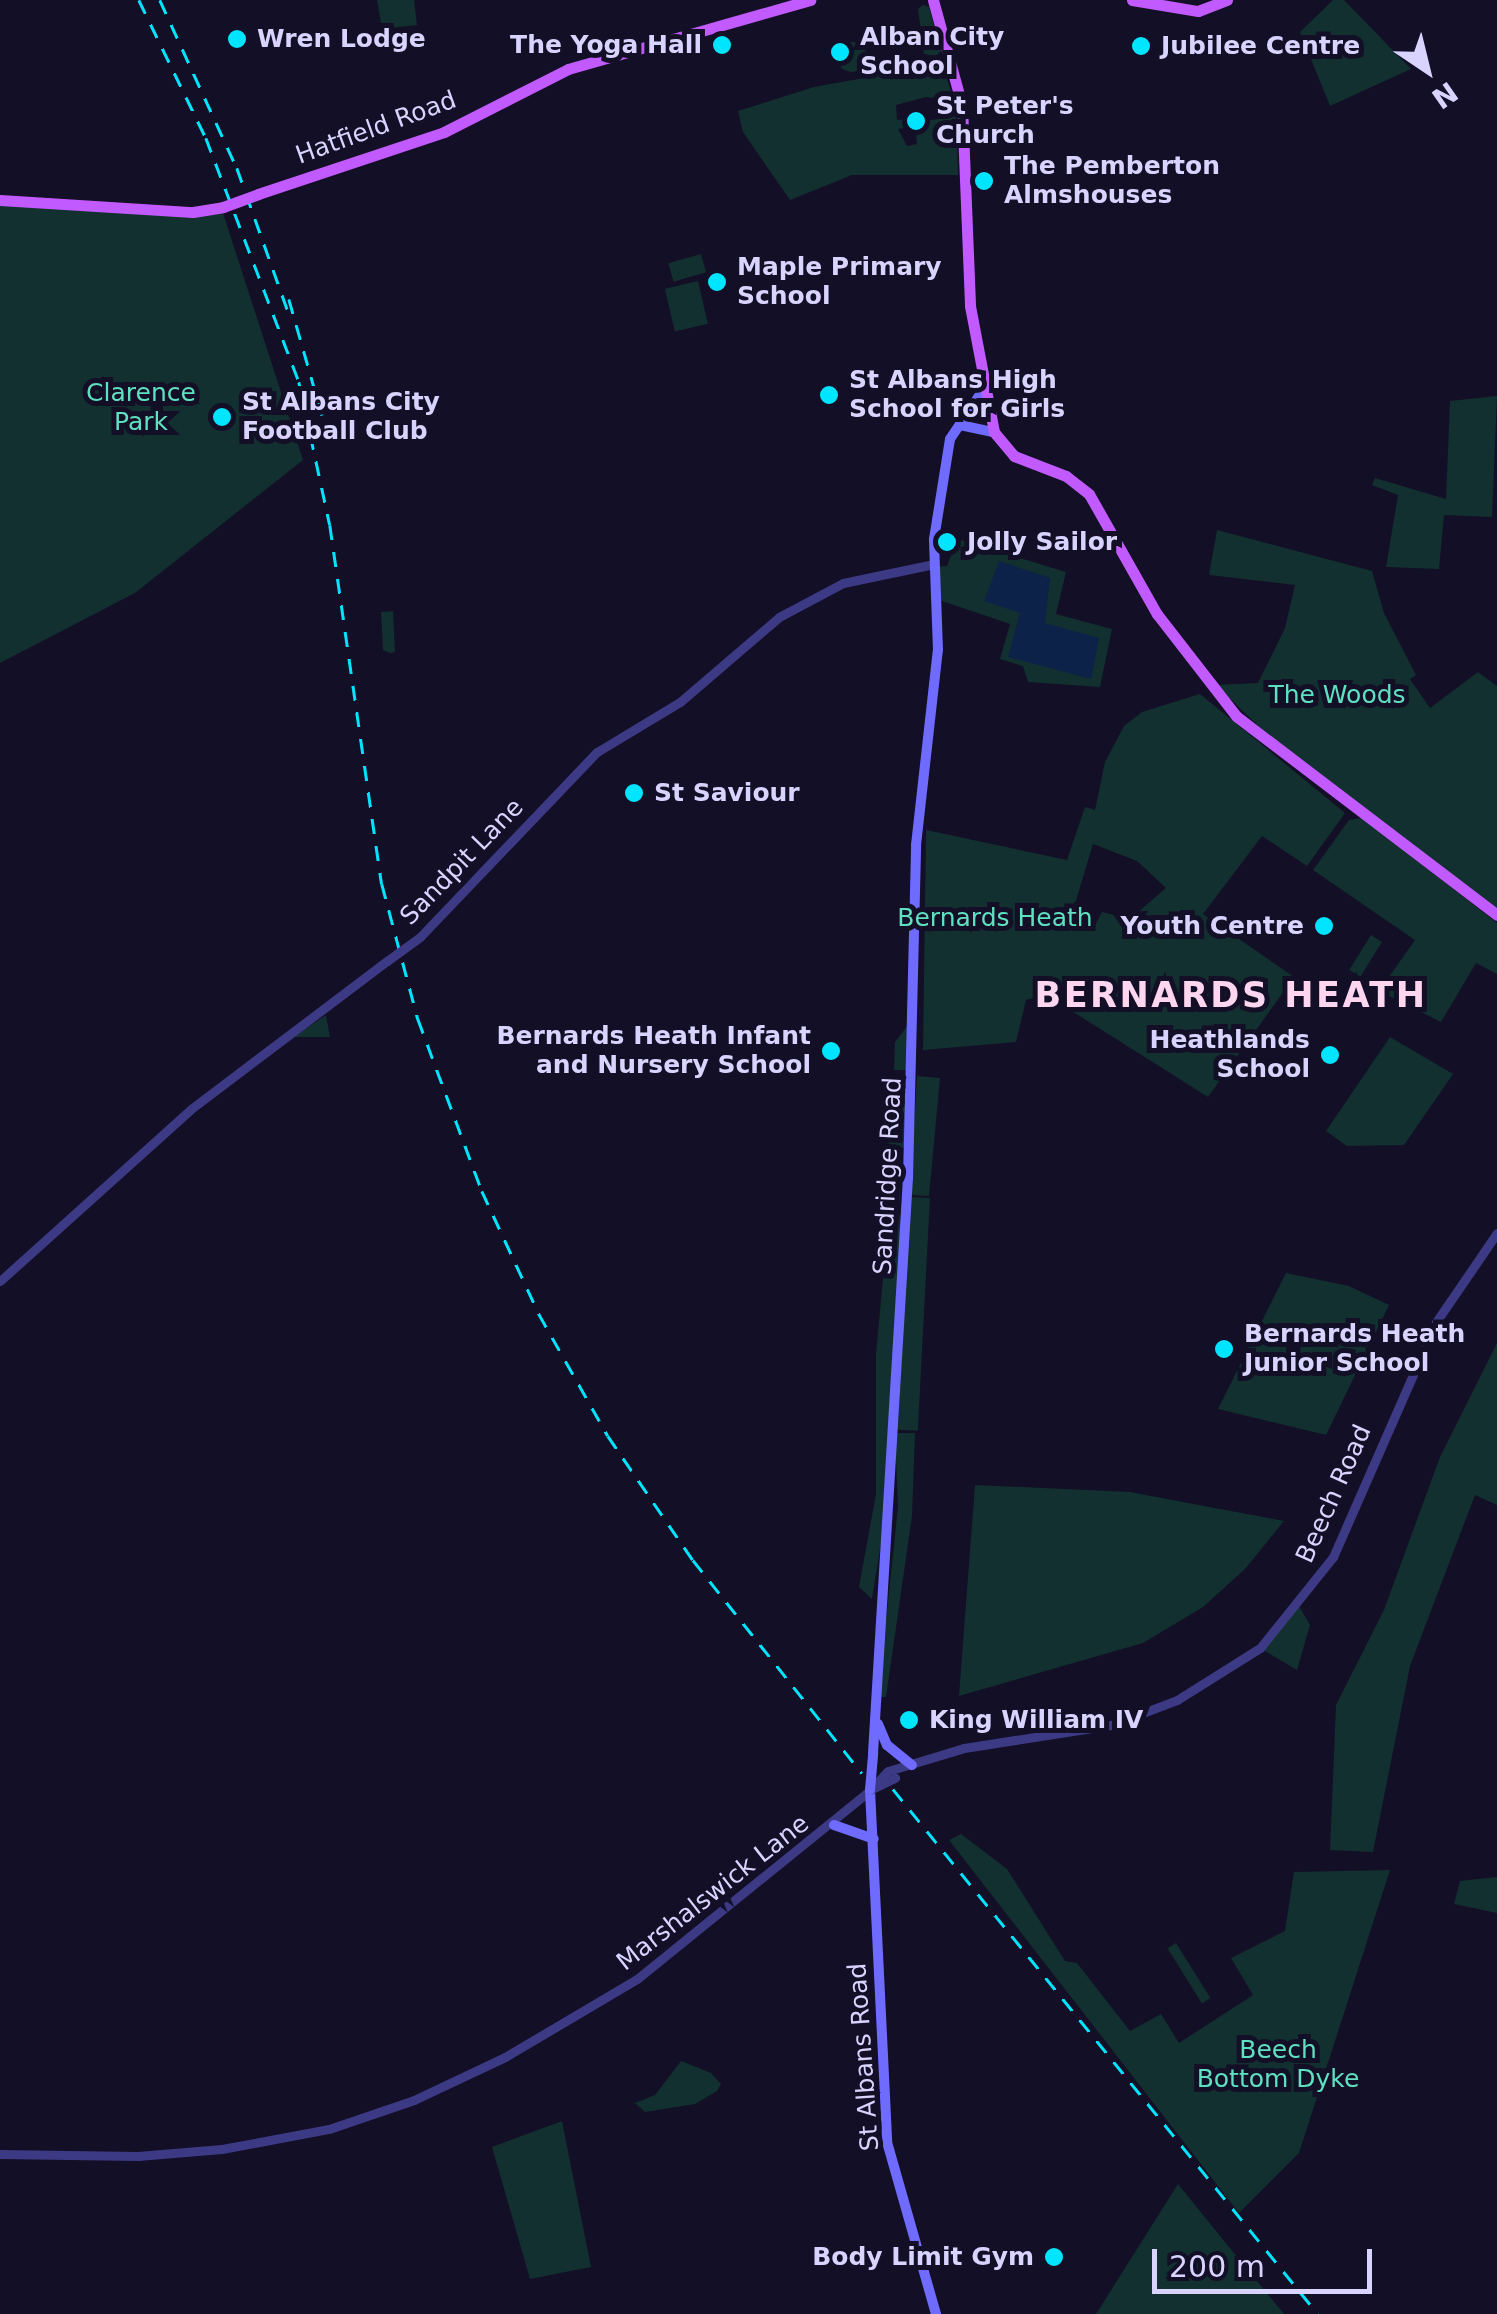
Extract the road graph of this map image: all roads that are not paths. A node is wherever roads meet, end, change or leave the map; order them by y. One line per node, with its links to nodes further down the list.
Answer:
1 (810, 0): 5 (main road, Hatfield Road, bridge)
2 (934, 0): 6 (main road)
3 (1132, 0): 4 (main road)
4 (1227, 0)
5 (0, 200)
6 (982, 390): 7 (main road, Sandridge Road); 8 (main road)
7 (960, 425): 8 (main road); 9 (main road, Sandridge Road)
8 (994, 432): 10 (main road)
9 (934, 564): 12 (street, Sandpit Lane, bridge); 13 (main road, Sandridge Road)
10 (1497, 915)
11 (1497, 1233): 14 (street, Beech Road)
12 (0, 1281)
13 (874, 1714): 14 (main road); 15 (main road, Sandridge Road, bridge)
14 (912, 1765): 15 (street, Beech Road, bridge)
15 (869, 1795): 16 (street, Marshalswick Lane); 17 (main road, St Albans Road)
16 (834, 1825): 17 (main road); 18 (street, Marshalswick Lane)
17 (874, 1839): 19 (main road, St Albans Road)
18 (0, 2154)
19 (936, 2314)

